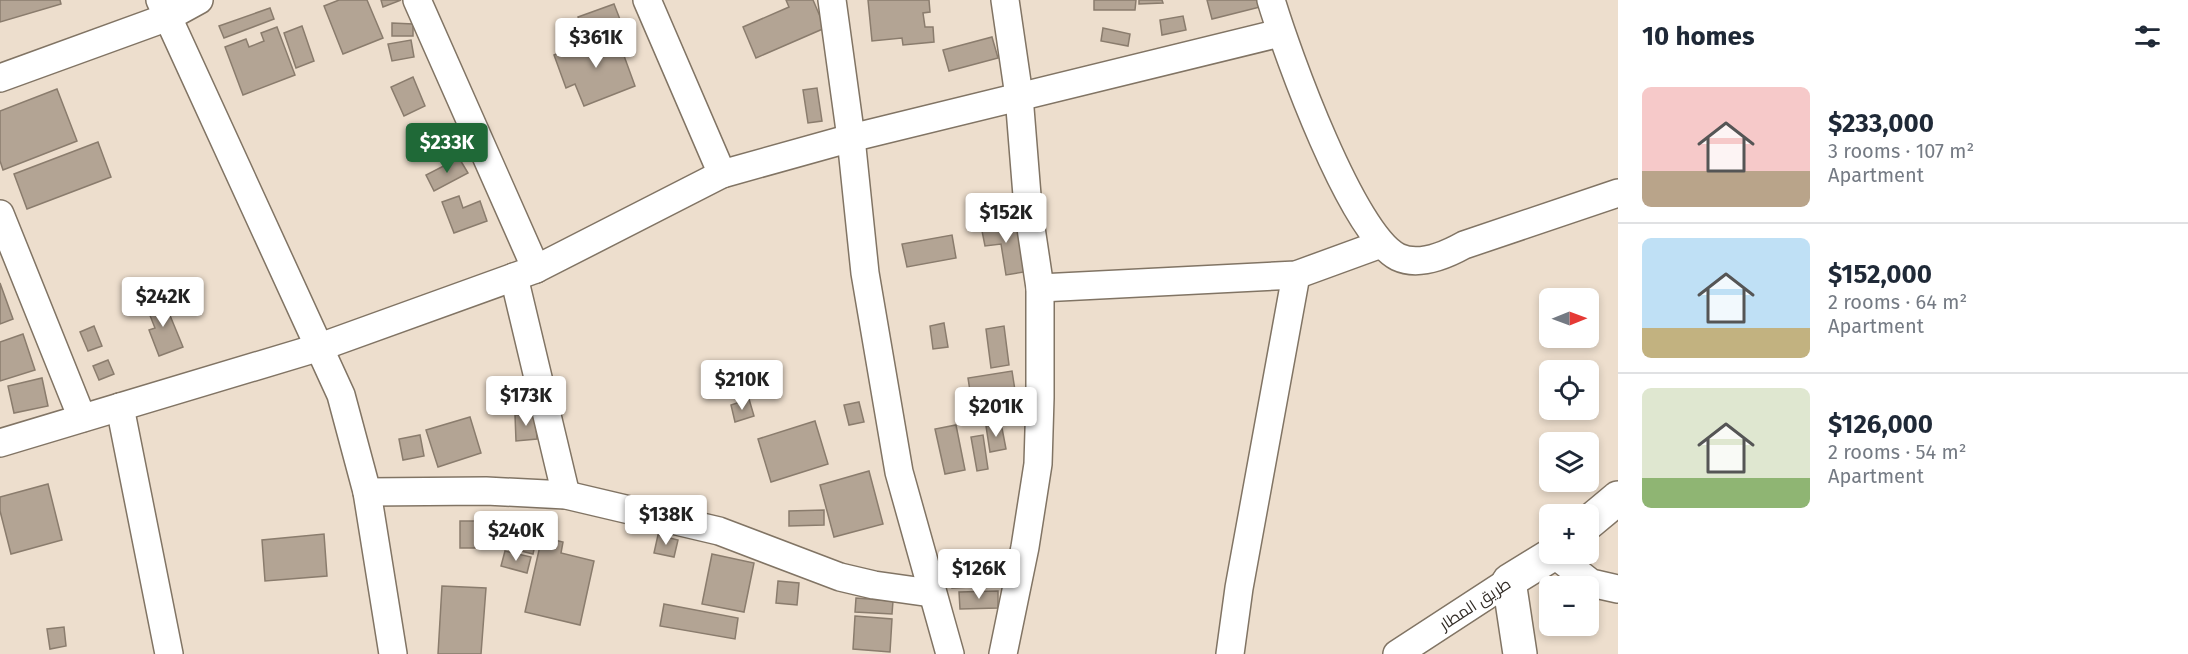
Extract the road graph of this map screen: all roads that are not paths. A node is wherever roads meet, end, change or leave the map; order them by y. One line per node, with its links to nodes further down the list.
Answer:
1 (199, 0): 7 (street)
2 (417, 0): 16 (street)
3 (648, 0): 12 (street)
4 (832, 0): 11 (street)
5 (1005, 0): 10 (street)
6 (1270, 0): 8 (street)
7 (164, 8): 9 (street); 19 (street)
8 (1280, 33): 10 (street); 15 (street)
9 (0, 78)
10 (1019, 96): 11 (street); 18 (street)
11 (851, 138): 12 (street); 31 (street)
12 (722, 174): 16 (street)
13 (1618, 193): 15 (street)
14 (0, 214): 21 (street)
15 (1381, 244): 17 (street)
16 (525, 273): 19 (street); 24 (street)
17 (1296, 275): 18 (street); 36 (street)
18 (1040, 288): 35 (street)
19 (320, 347): 20 (street); 23 (street)
20 (120, 407): 21 (street); 32 (street)
21 (82, 418): 22 (street)
22 (0, 443)
23 (367, 492): 24 (street); 33 (street)
24 (566, 495): 31 (street)
25 (1618, 498): 26 (main road)
26 (1599, 514)
27 (1539, 563): 29 (main road, طريق المطار)
28 (1566, 564): 30 (street)
29 (1509, 581): 37 (street, طريق المطار); 38 (main road)
30 (1618, 590)
31 (931, 593): 34 (street)
32 (169, 654)
33 (393, 654)
34 (950, 654)
35 (1003, 654)
36 (1230, 654)
37 (1396, 654)
38 (1520, 654)

